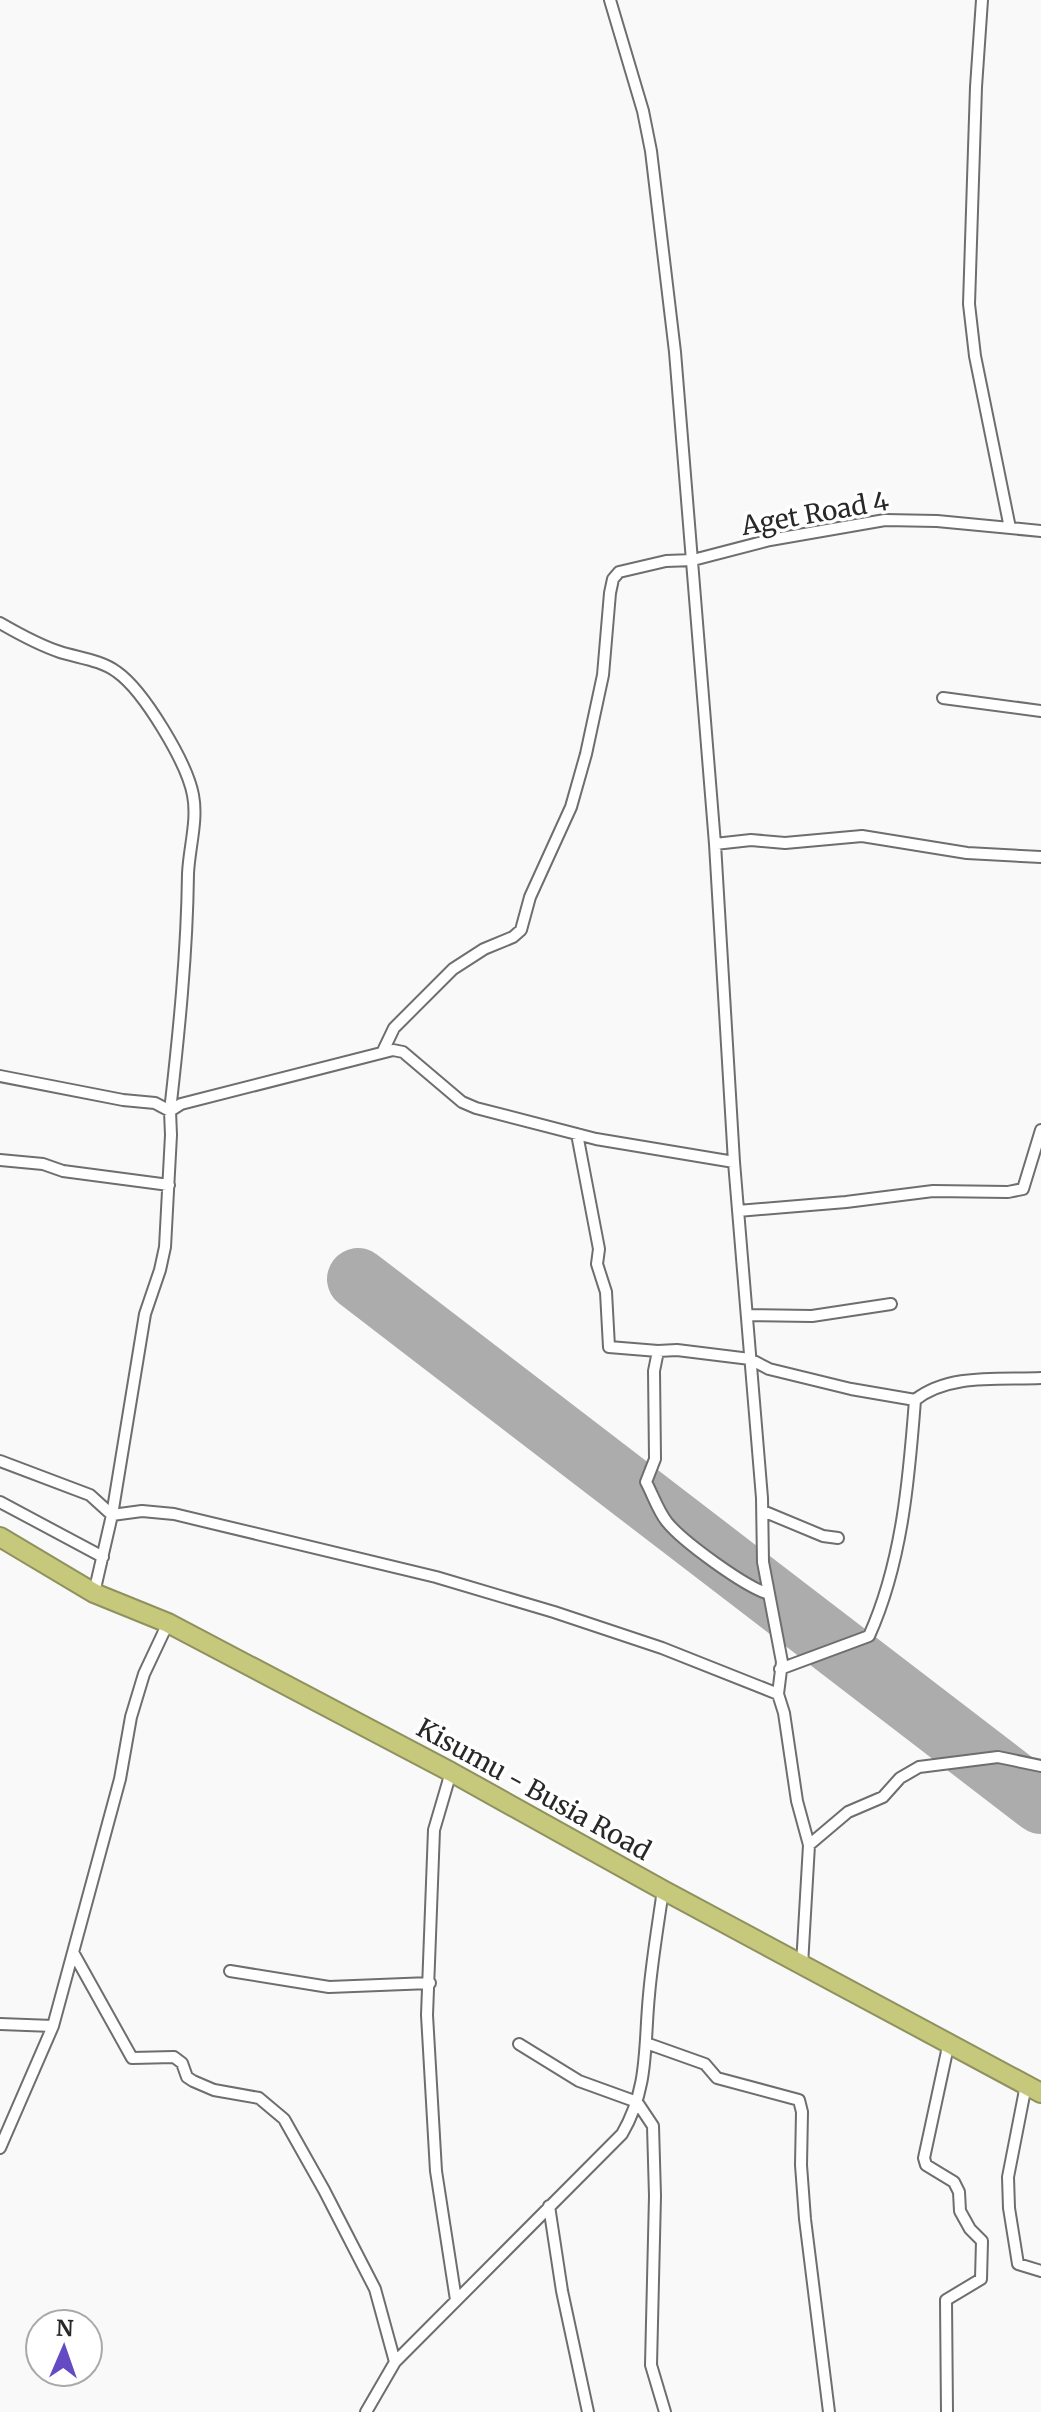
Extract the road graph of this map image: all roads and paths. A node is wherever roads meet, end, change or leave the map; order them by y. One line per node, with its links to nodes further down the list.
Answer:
1 (610, 0): 5 (street)
2 (982, 0): 3 (street)
3 (1010, 528): 4 (street, Aget Road 4); 5 (street, Aget Road 4)
4 (1041, 531)
5 (693, 560): 9 (street); 11 (street, Aget Road 4)
6 (0, 623): 13 (street)
7 (943, 698): 8 (street)
8 (1041, 711)
9 (715, 844): 10 (street); 18 (street)
10 (1041, 857)
11 (383, 1051): 13 (street); 15 (street)
12 (0, 1076): 13 (street)
13 (170, 1111): 19 (street)
14 (1041, 1130): 17 (street)
15 (577, 1134): 18 (street); 23 (street)
16 (0, 1160): 19 (street)
17 (1037, 1160): 20 (street)
18 (734, 1162): 20 (street)
19 (169, 1185): 30 (street)
20 (738, 1211): 22 (street)
21 (891, 1304): 22 (street)
22 (749, 1315): 24 (street)
23 (658, 1351): 24 (street); 35 (street)
24 (750, 1359): 26 (street); 29 (street)
25 (1041, 1378): 26 (street)
26 (915, 1400): 37 (street)
27 (0, 1461): 30 (street)
28 (0, 1502): 33 (street)
29 (763, 1511): 32 (street); 35 (street)
30 (112, 1515): 33 (street); 38 (street)
31 (0, 1537): 34 (highway, Kisumu - Busia Road)
32 (838, 1538)
33 (103, 1557): 34 (street)
34 (94, 1593): 36 (highway, Kisumu - Busia Road)
35 (769, 1594): 37 (street)
36 (168, 1623): 40 (highway, Kisumu - Busia Road); 43 (street)
37 (780, 1669): 38 (street)
38 (778, 1694): 41 (street)
39 (1041, 1766): 41 (street)
40 (451, 1772): 42 (highway, Kisumu - Busia Road); 46 (street)
41 (809, 1845): 44 (street)
42 (663, 1890): 44 (highway, Kisumu - Busia Road); 50 (street)
43 (74, 1954): 48 (street); 58 (street)
44 (802, 1965): 49 (highway, Kisumu - Busia Road)
45 (230, 1971): 46 (street)
46 (430, 1983): 57 (street)
47 (0, 2024): 48 (street)
48 (53, 2026): 54 (street)
49 (949, 2042): 52 (highway, Kisumu - Busia Road); 63 (street)
50 (646, 2043): 53 (street); 62 (street)
51 (519, 2044): 53 (street)
52 (1034, 2089): 56 (street)
53 (637, 2102): 55 (street); 61 (street)
54 (0, 2148)
55 (549, 2206): 57 (street); 60 (street)
56 (1041, 2271)
57 (456, 2300): 58 (street)
58 (395, 2362): 59 (street)
59 (366, 2412)
60 (588, 2412)
61 (665, 2412)
62 (829, 2412)
63 (947, 2412)

